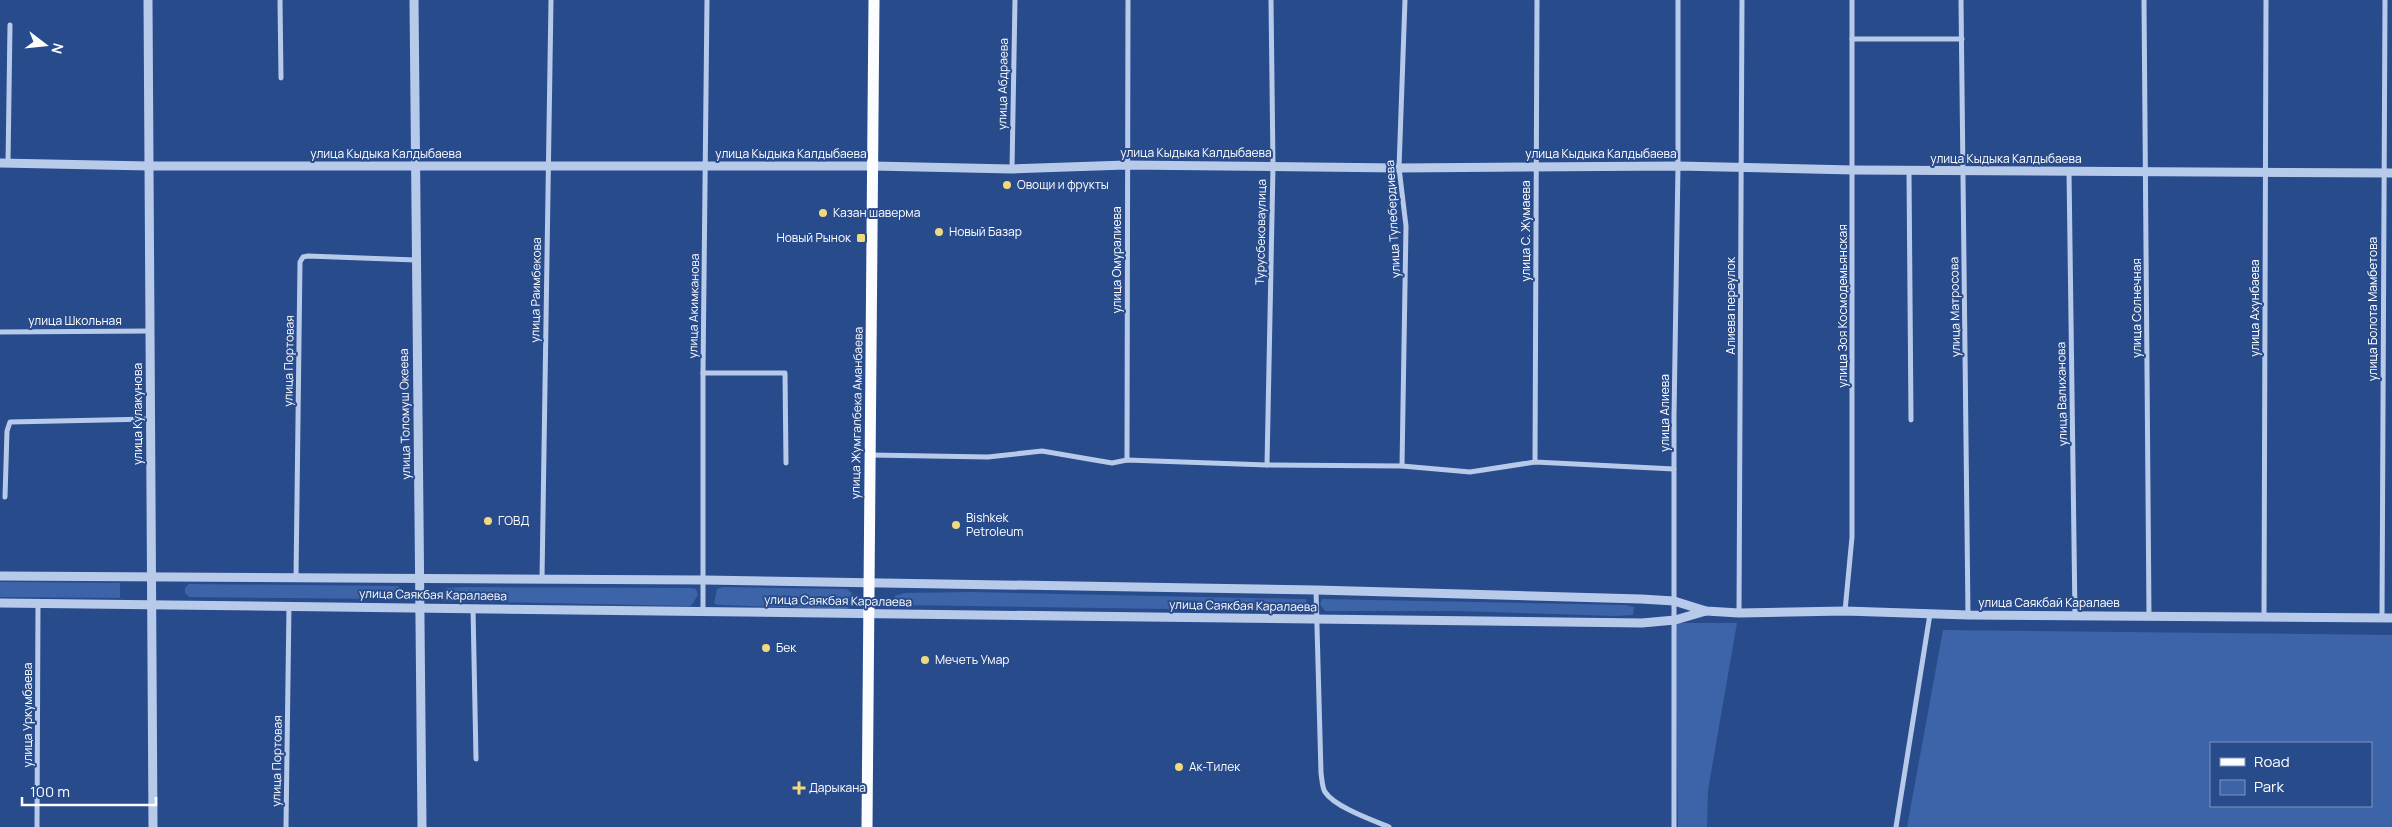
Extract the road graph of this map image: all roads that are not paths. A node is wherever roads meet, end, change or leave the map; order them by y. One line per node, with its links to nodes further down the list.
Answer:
1 (148, 0): 25 (street, улица Кулакунова)
2 (280, 0): 22 (street)
3 (414, 0): 29 (street, улица Толомуш Океева)
4 (550, 0): 30 (street, улица Раимбекова)
5 (707, 0): 33 (street, улица Акимканова)
6 (874, 0): 26 (main road, улица Жумгалбека Аманбаева)
7 (1015, 0): 34 (street, улица Абдраева)
8 (1128, 0): 24 (street, улица Омуралиева)
9 (1271, 0): 27 (street, Турусбековаулица)
10 (1406, 0): 35 (street, улица Тулебердиева)
11 (1537, 0): 31 (street, улица С. Жумаева)
12 (1678, 0): 28 (street, улица Алиева)
13 (1742, 0): 32 (street, Алиева переулок)
14 (1852, 0): 20 (street, улица Зоя Космодемьянская)
15 (1961, 0): 21 (street, улица Матросова)
16 (2144, 0): 40 (street, улица Солнечная)
17 (2266, 0): 41 (street, улица Ахунбаева)
18 (2384, 0): 42 (street, улица Болота Мамбетова)
19 (10, 25): 23 (street)
20 (1852, 39): 21 (street); 36 (street, улица Зоя Космодемьянская)
21 (1962, 39): 38 (street, улица Матросова)
22 (281, 78)
23 (4, 163): 25 (street, улица Кыдыка Калдыбаева)
24 (1126, 165): 27 (street, улица Кыдыка Калдыбаева); 34 (street, улица Кыдыка Калдыбаева); 50 (street, улица Омуралиева)
25 (149, 166): 29 (street, улица Кыдыка Калдыбаева); 44 (street, улица Кулакунова)
26 (873, 166): 33 (street, улица Кыдыка Калдыбаева); 34 (street, улица Кыдыка Калдыбаева); 49 (main road, улица Жумгалбека Аманбаева)
27 (1273, 166): 35 (street, улица Кыдыка Калдыбаева); 53 (street, Турусбековаулица)
28 (1678, 166): 31 (street, улица Кыдыка Калдыбаева); 32 (street, улица Кыдыка Калдыбаева); 55 (street, улица Алиева)
29 (415, 167): 30 (street, улица Кыдыка Калдыбаева); 43 (street, улица Толомуш Океева)
30 (548, 167): 33 (street, улица Кыдыка Калдыбаева); 61 (street, улица Раимбекова)
31 (1536, 167): 35 (street, улица Кыдыка Калдыбаева); 51 (street, улица С. Жумаева)
32 (1742, 167): 36 (street, улица Кыдыка Калдыбаева); 75 (street, Алиева переулок)
33 (705, 168): 46 (street, улица Акимканова)
34 (1012, 168)
35 (1400, 168): 54 (street, улица Тулебердиева)
36 (1853, 170): 37 (street, улица Кыдыка Калдыбаева); 74 (street, улица Зоя Космодемьянская)
37 (1909, 171): 38 (street, улица Кыдыка Калдыбаева); 48 (street)
38 (1963, 171): 39 (street, улица Кыдыка Калдыбаева); 78 (street, улица Матросова)
39 (2069, 172): 40 (street, улица Кыдыка Калдыбаева); 79 (street, улица Валиханова)
40 (2146, 172): 41 (street, улица Кыдыка Калдыбаева); 80 (street, улица Солнечная)
41 (2265, 172): 42 (street, улица Кыдыка Калдыбаева); 81 (street, улица Ахунбаева)
42 (2388, 173): 82 (street, улица Болота Мамбетова)
43 (416, 260): 59 (street, улица Портовая); 60 (street, улица Толомуш Океева)
44 (150, 331): 45 (street, улица Школьная); 47 (street, улица Кулакунова)
45 (0, 332)
46 (703, 373): 52 (street); 62 (street, улица Акимканова)
47 (151, 419): 56 (street); 58 (street, улица Кулакунова)
48 (1911, 420)
49 (871, 454): 50 (street); 63 (main road, улица Жумгалбека Аманбаева)
50 (1127, 460): 53 (street)
51 (1535, 462): 54 (street); 55 (street)
52 (786, 463)
53 (1267, 465): 54 (street)
54 (1402, 466)
55 (1674, 469): 65 (street, улица Алиева)
56 (5, 497)
57 (0, 576): 58 (street, улица Саякбая Каралаева)
58 (152, 578): 59 (street, улица Саякбая Каралаева); 68 (street, улица Кулакунова)
59 (296, 579): 60 (street, улица Саякбая Каралаева)
60 (419, 579): 61 (street, улица Саякбая Каралаева); 70 (street, улица Толомуш Океева)
61 (542, 579): 62 (street, улица Саякбая Каралаева)
62 (704, 580): 63 (street, улица Саякбая Каралаева); 72 (street, улица Акимканова)
63 (868, 583): 64 (street, улица Саякбая Каралаева); 76 (main road, улица Жумгалбека Аманбаева)
64 (1316, 590): 65 (street, улица Саякбая Каралаева); 84 (street)
65 (1674, 601): 73 (street, улица Саякбай Каралаев); 85 (street, улица Алиева)
66 (0, 603): 67 (street, улица Саякбая Каралаева)
67 (38, 603): 68 (street, улица Саякбая Каралаева); 87 (street, улица Уркумбаева)
68 (152, 604): 69 (street, улица Саякбая Каралаева); 88 (street, улица Кулакунова)
69 (289, 606): 70 (street, улица Саякбая Каралаева); 89 (street, улица Портовая)
70 (420, 608): 71 (street, улица Саякбая Каралаева); 90 (street, улица Толомуш Океева)
71 (473, 608): 72 (street, улица Саякбая Каралаева); 86 (street)
72 (703, 611): 76 (street, улица Саякбая Каралаева)
73 (1706, 611): 75 (street, улица Саякбай Каралаев); 85 (street, улица Саякбай Каралаев)
74 (1845, 611): 75 (street, улица Саякбай Каралаев); 77 (street, улица Саякбай Каралаев)
75 (1739, 613)
76 (868, 614): 84 (street, улица Саякбая Каралаева); 91 (main road, улица Жумгалбека Аманбаева)
77 (1930, 614): 78 (street, улица Саякбай Каралаев); 94 (street)
78 (1968, 615): 79 (street, улица Саякбай Каралаев)
79 (2075, 616): 80 (street, улица Саякбай Каралаев)
80 (2149, 616): 81 (street, улица Саякбай Каралаев)
81 (2264, 617): 82 (street, улица Саякбай Каралаев)
82 (2382, 618): 83 (street, улица Саякбай Каралаев)
83 (2392, 618)
84 (1318, 620): 85 (street, улица Саякбая Каралаева); 92 (street)
85 (1675, 620): 93 (street, улица Алиева)
86 (476, 759)
87 (37, 827)
88 (153, 827)
89 (286, 827)
90 (422, 827)
91 (867, 827)
92 (1389, 827)
93 (1674, 827)
94 (1896, 827)

